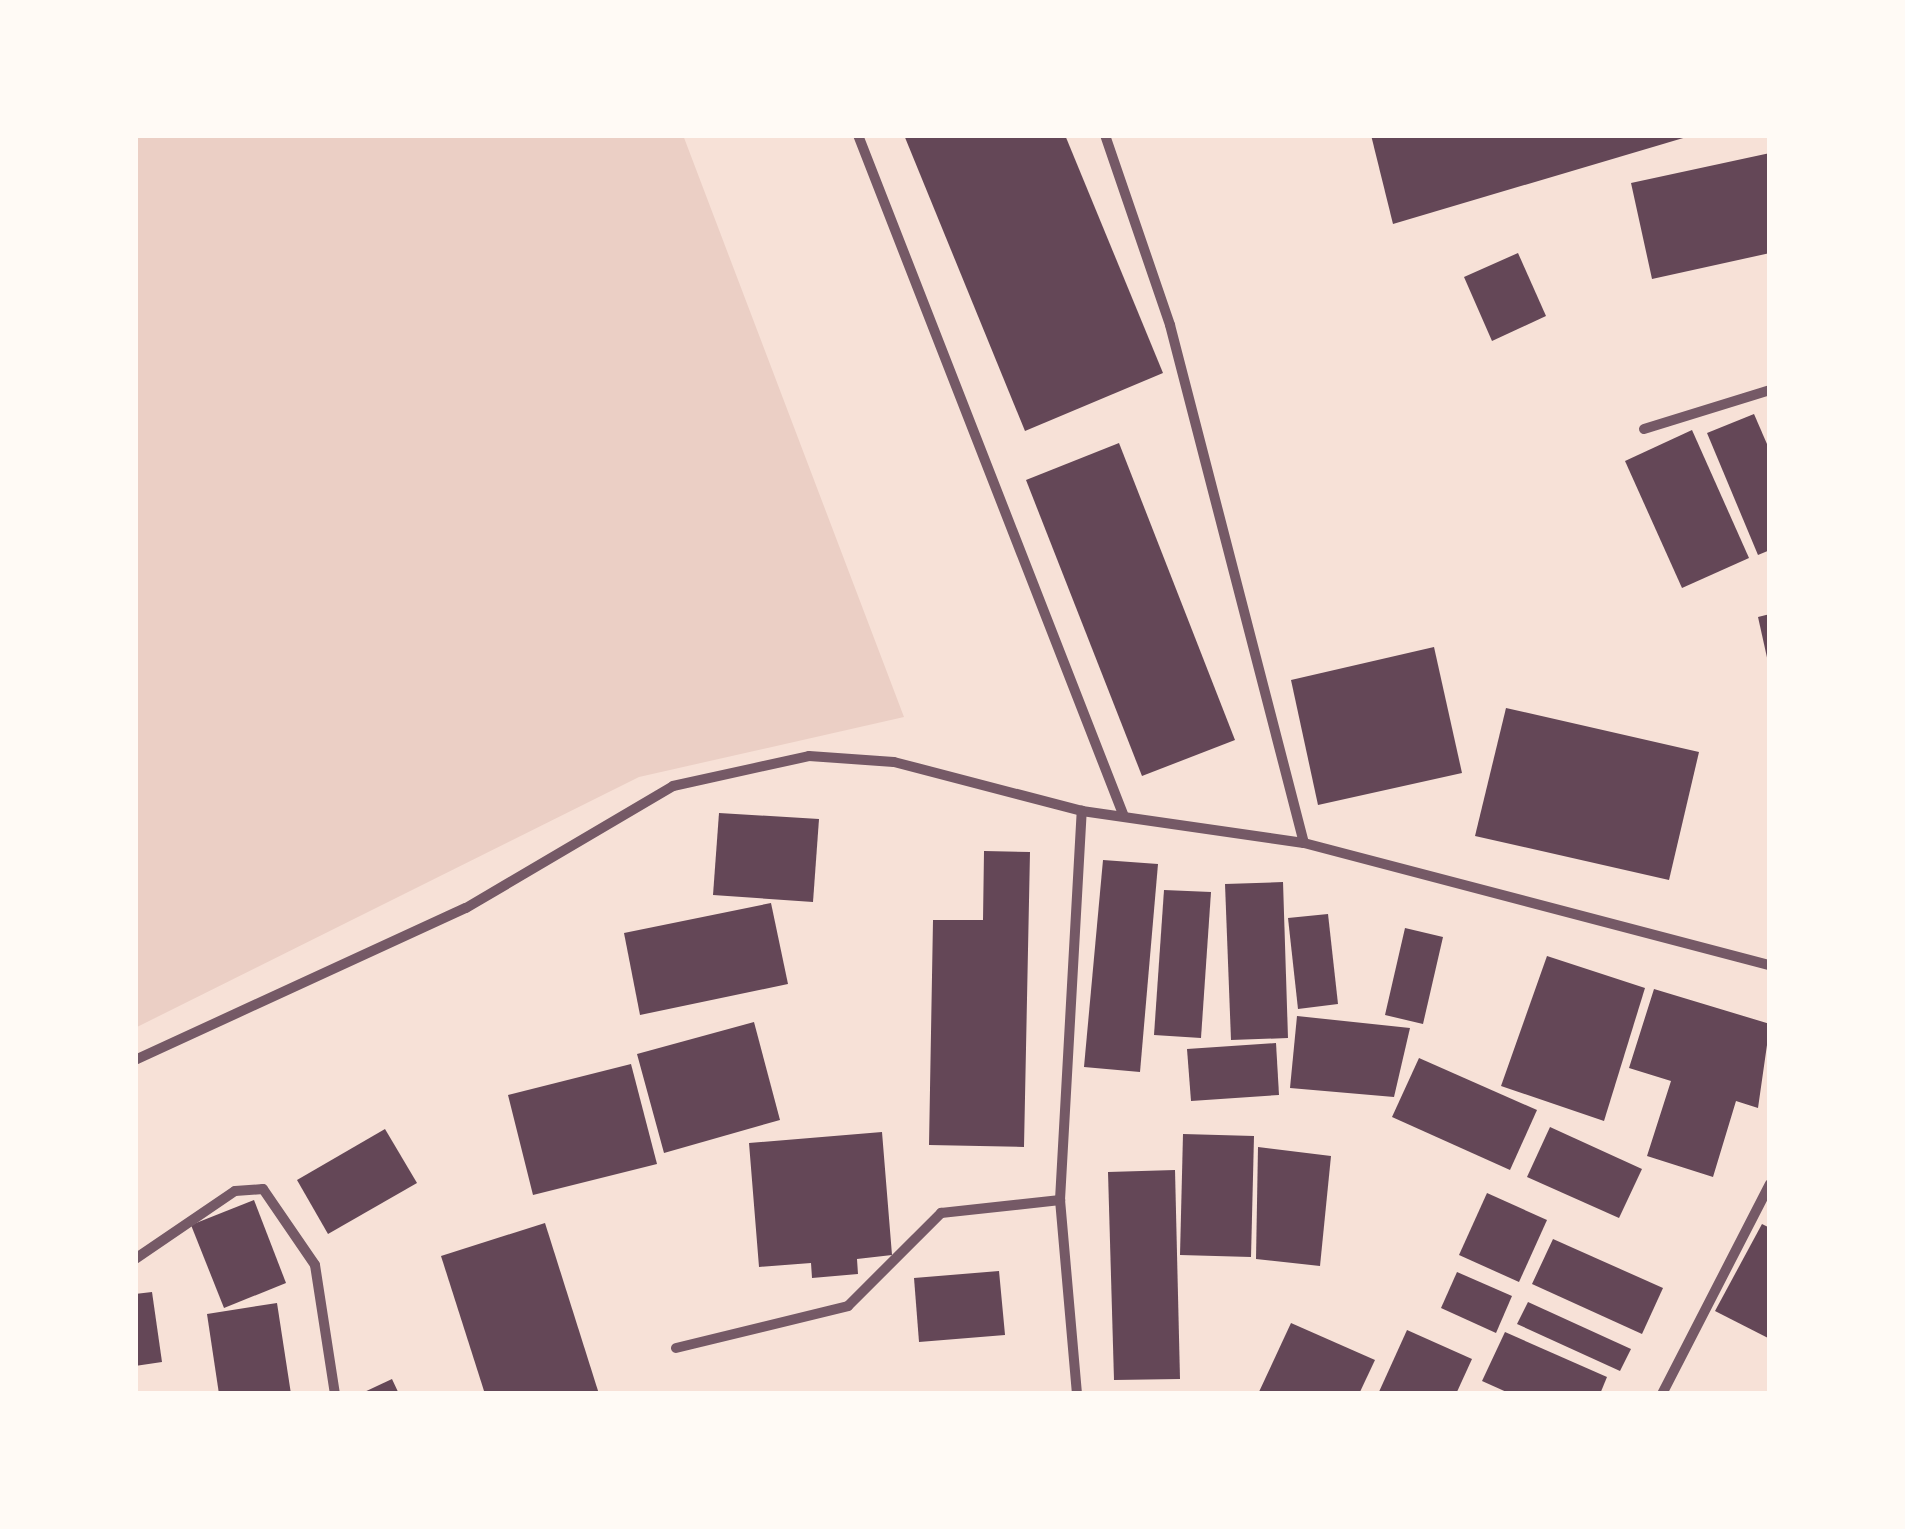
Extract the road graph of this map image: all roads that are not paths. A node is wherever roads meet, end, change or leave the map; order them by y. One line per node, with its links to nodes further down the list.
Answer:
1 (858, 135): 6 (street)
2 (1105, 135): 7 (street)
3 (1770, 390): 4 (street)
4 (1644, 428)
5 (1082, 810): 6 (street); 9 (street); 11 (street)
6 (1123, 814): 7 (street)
7 (1304, 843): 8 (street)
8 (1770, 965)
9 (135, 1060)
10 (1770, 1184): 16 (street)
11 (1060, 1200): 13 (street); 14 (street)
12 (135, 1259): 15 (street)
13 (676, 1348)
14 (1082, 1393)
15 (335, 1394)
16 (1662, 1394)

